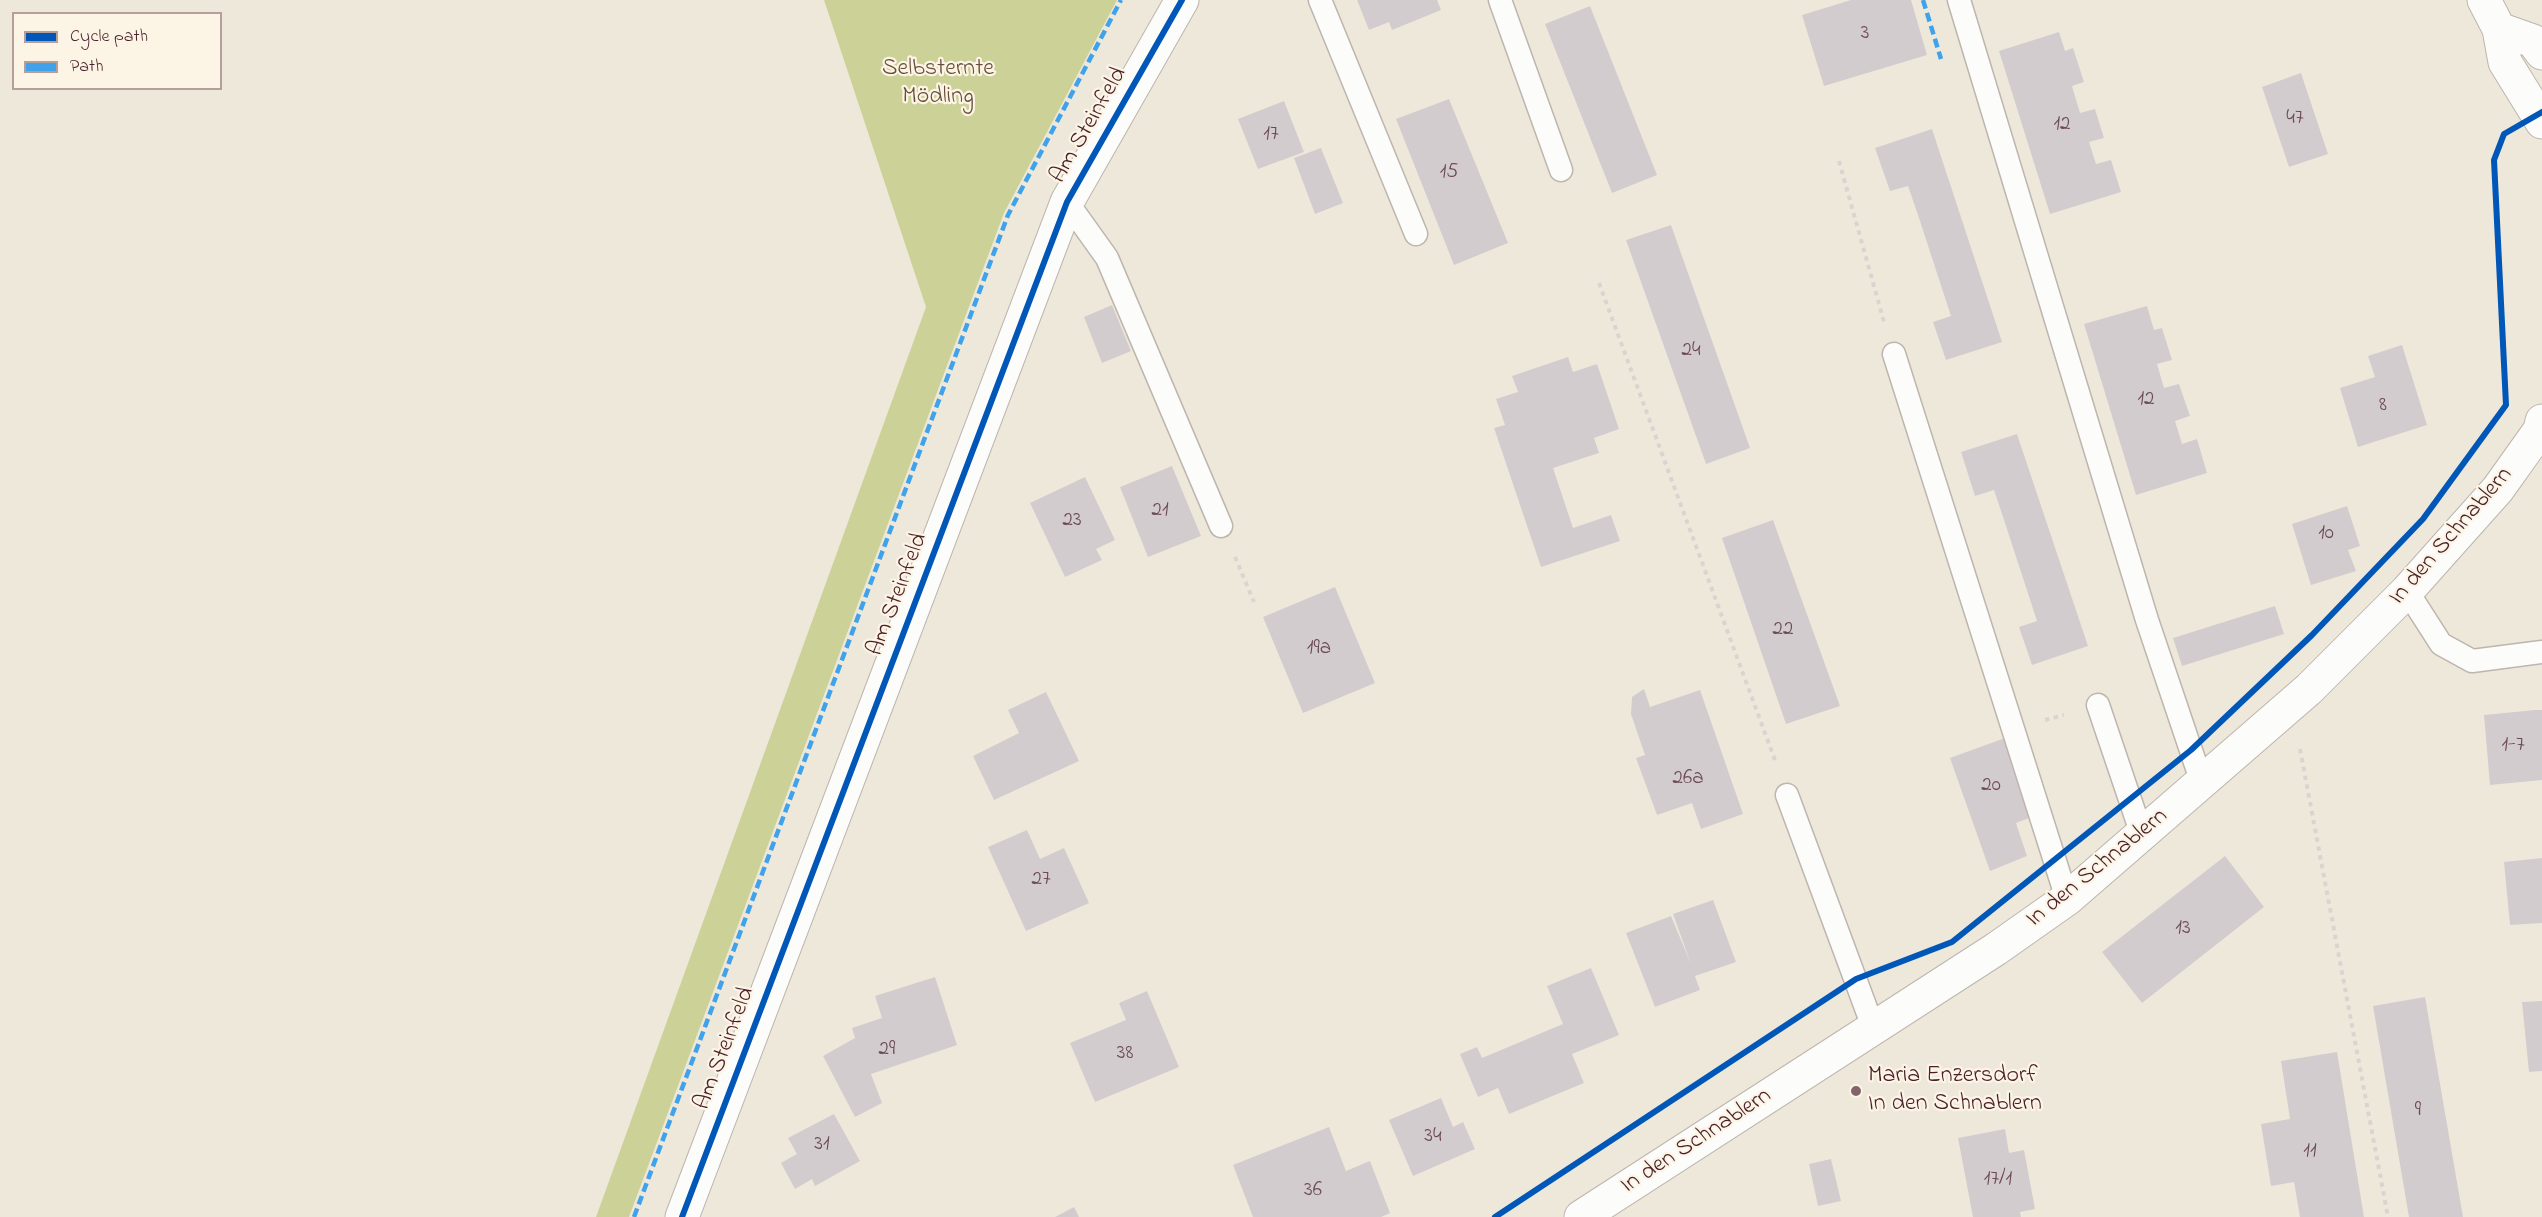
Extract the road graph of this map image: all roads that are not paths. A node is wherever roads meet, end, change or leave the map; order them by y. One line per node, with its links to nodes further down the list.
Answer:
1 (1182, 0): 10 (street, Am Steinfeld)
2 (1320, 0): 11 (lane)
3 (1500, 0): 9 (lane)
4 (1959, 0): 18 (lane)
5 (2484, 0): 6 (street)
6 (2499, 29): 7 (street); 8 (street)
7 (2542, 53)
8 (2542, 122)
9 (1561, 170)
10 (1067, 202): 14 (lane); 23 (street, Am Steinfeld)
11 (1416, 234)
12 (1894, 354): 21 (lane)
13 (2541, 427): 15 (street, In den Schnablern)
14 (1221, 526)
15 (2407, 591): 16 (lane); 18 (street, In den Schnablern)
16 (2542, 652)
17 (2098, 705): 20 (lane)
18 (2202, 783): 20 (street, In den Schnablern)
19 (1787, 795): 22 (lane)
20 (2142, 835): 21 (street, In den Schnablern)
21 (2067, 899): 22 (street, In den Schnablern)
22 (1873, 1027): 24 (street, In den Schnablern)
23 (682, 1217)
24 (1581, 1217)

